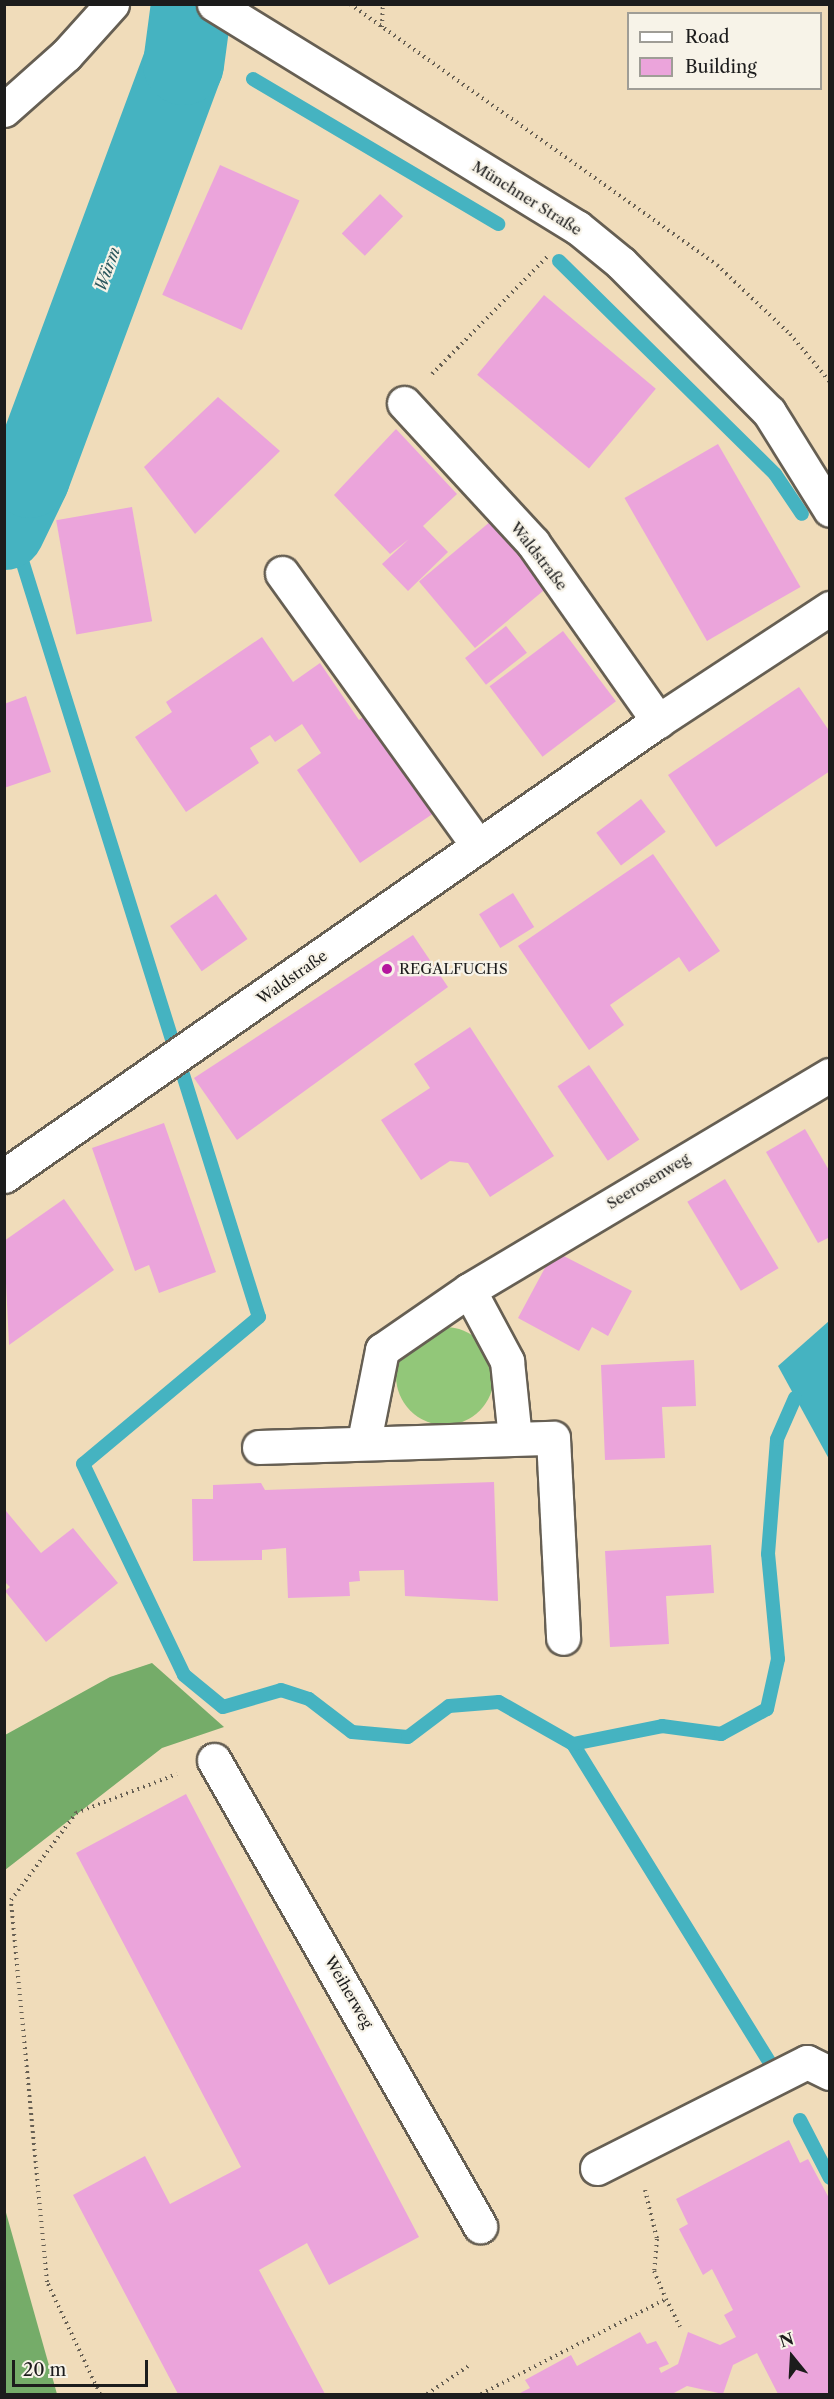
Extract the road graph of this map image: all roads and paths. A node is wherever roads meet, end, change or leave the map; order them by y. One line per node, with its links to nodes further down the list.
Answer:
1 (112, 4): 6 (street)
2 (350, 4): 5 (path)
3 (383, 4): 5 (path)
4 (223, 11): 7 (street, Münchner Straße)
5 (382, 27): 8 (path)
6 (4, 110)
7 (577, 227): 9 (path); 10 (street, Münchner Straße)
8 (830, 382)
9 (404, 403): 13 (street, Waldstraße)
10 (830, 510)
11 (282, 573): 14 (street)
12 (830, 608): 13 (street, Waldstraße)
13 (658, 721): 14 (street, Waldstraße)
14 (478, 846): 16 (street, Waldstraße)
15 (830, 1074): 17 (street, Seerosenweg)
16 (4, 1176)
17 (469, 1290): 18 (street); 19 (street, Seerosenweg)
18 (515, 1438): 19 (street); 21 (street)
19 (364, 1441): 20 (street)
20 (259, 1447)
21 (563, 1638)
22 (214, 1760): 26 (street, Weiherweg); 30 (path)
23 (830, 2073): 24 (street)
24 (597, 2168)
25 (651, 2185): 27 (path)
26 (480, 2226)
27 (666, 2299): 28 (path); 32 (path)
28 (680, 2327)
29 (470, 2365): 31 (path)
30 (100, 2394)
31 (427, 2394)
32 (481, 2394)

